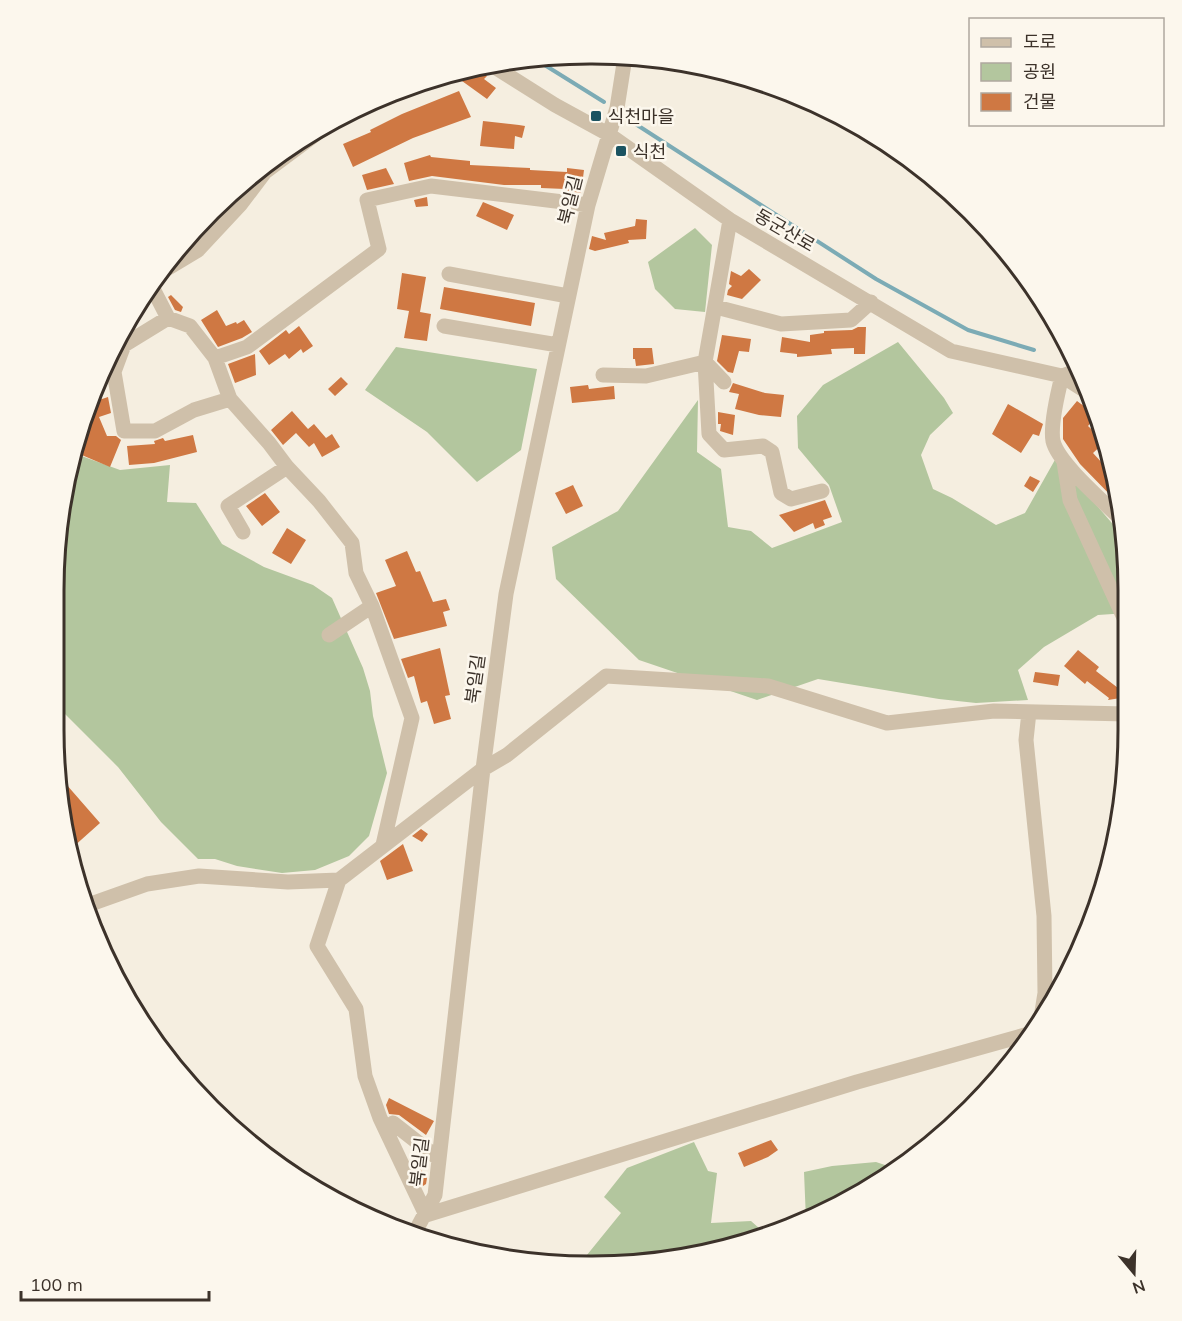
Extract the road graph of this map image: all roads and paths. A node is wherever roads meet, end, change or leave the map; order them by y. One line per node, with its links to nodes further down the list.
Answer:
1 (624, 66): 3 (street, 북일길)
2 (503, 72): 3 (street, 동군산로)
3 (608, 134): 5 (street, 북일길); 6 (street, 동군산로)
4 (254, 187): 8 (street)
5 (588, 205): 12 (street, 북일길); 20 (street)
6 (730, 220): 13 (street, 동군산로); 14 (street)
7 (194, 245): 8 (street)
8 (198, 250): 9 (street)
9 (181, 261)
10 (449, 274): 12 (street)
11 (156, 294): 15 (street)
12 (568, 296): 18 (street, 북일길)
13 (872, 302): 14 (street); 24 (street, 동군산로)
14 (716, 307): 21 (street)
15 (168, 318): 17 (street); 20 (street)
16 (444, 326): 18 (street)
17 (127, 343)
18 (558, 345): 38 (street, 북일길)
19 (120, 357): 27 (street)
20 (215, 358): 27 (street)
21 (705, 362): 23 (street); 25 (street); 30 (street)
22 (1070, 373): 24 (street)
23 (603, 375)
24 (1062, 376): 26 (street); 28 (street)
25 (724, 382)
26 (1074, 384)
27 (230, 399): 29 (street)
28 (1064, 459): 31 (street); 33 (street)
29 (287, 467): 32 (street); 34 (street)
30 (822, 491)
31 (1111, 509)
32 (243, 532)
33 (1118, 605)
34 (372, 606): 35 (street); 39 (street)
35 (329, 635)
36 (1029, 712): 37 (street); 38 (street); 42 (street)
37 (1118, 714)
38 (483, 769): 39 (street); 45 (street, 북일길)
39 (383, 846): 40 (street)
40 (339, 880): 41 (street); 46 (street)
41 (94, 903)
42 (1044, 998)
43 (1018, 1038): 46 (street)
44 (393, 1122): 45 (street)
45 (439, 1159): 46 (street, 북일길)
46 (426, 1215): 47 (street, 북일길)
47 (418, 1227)

